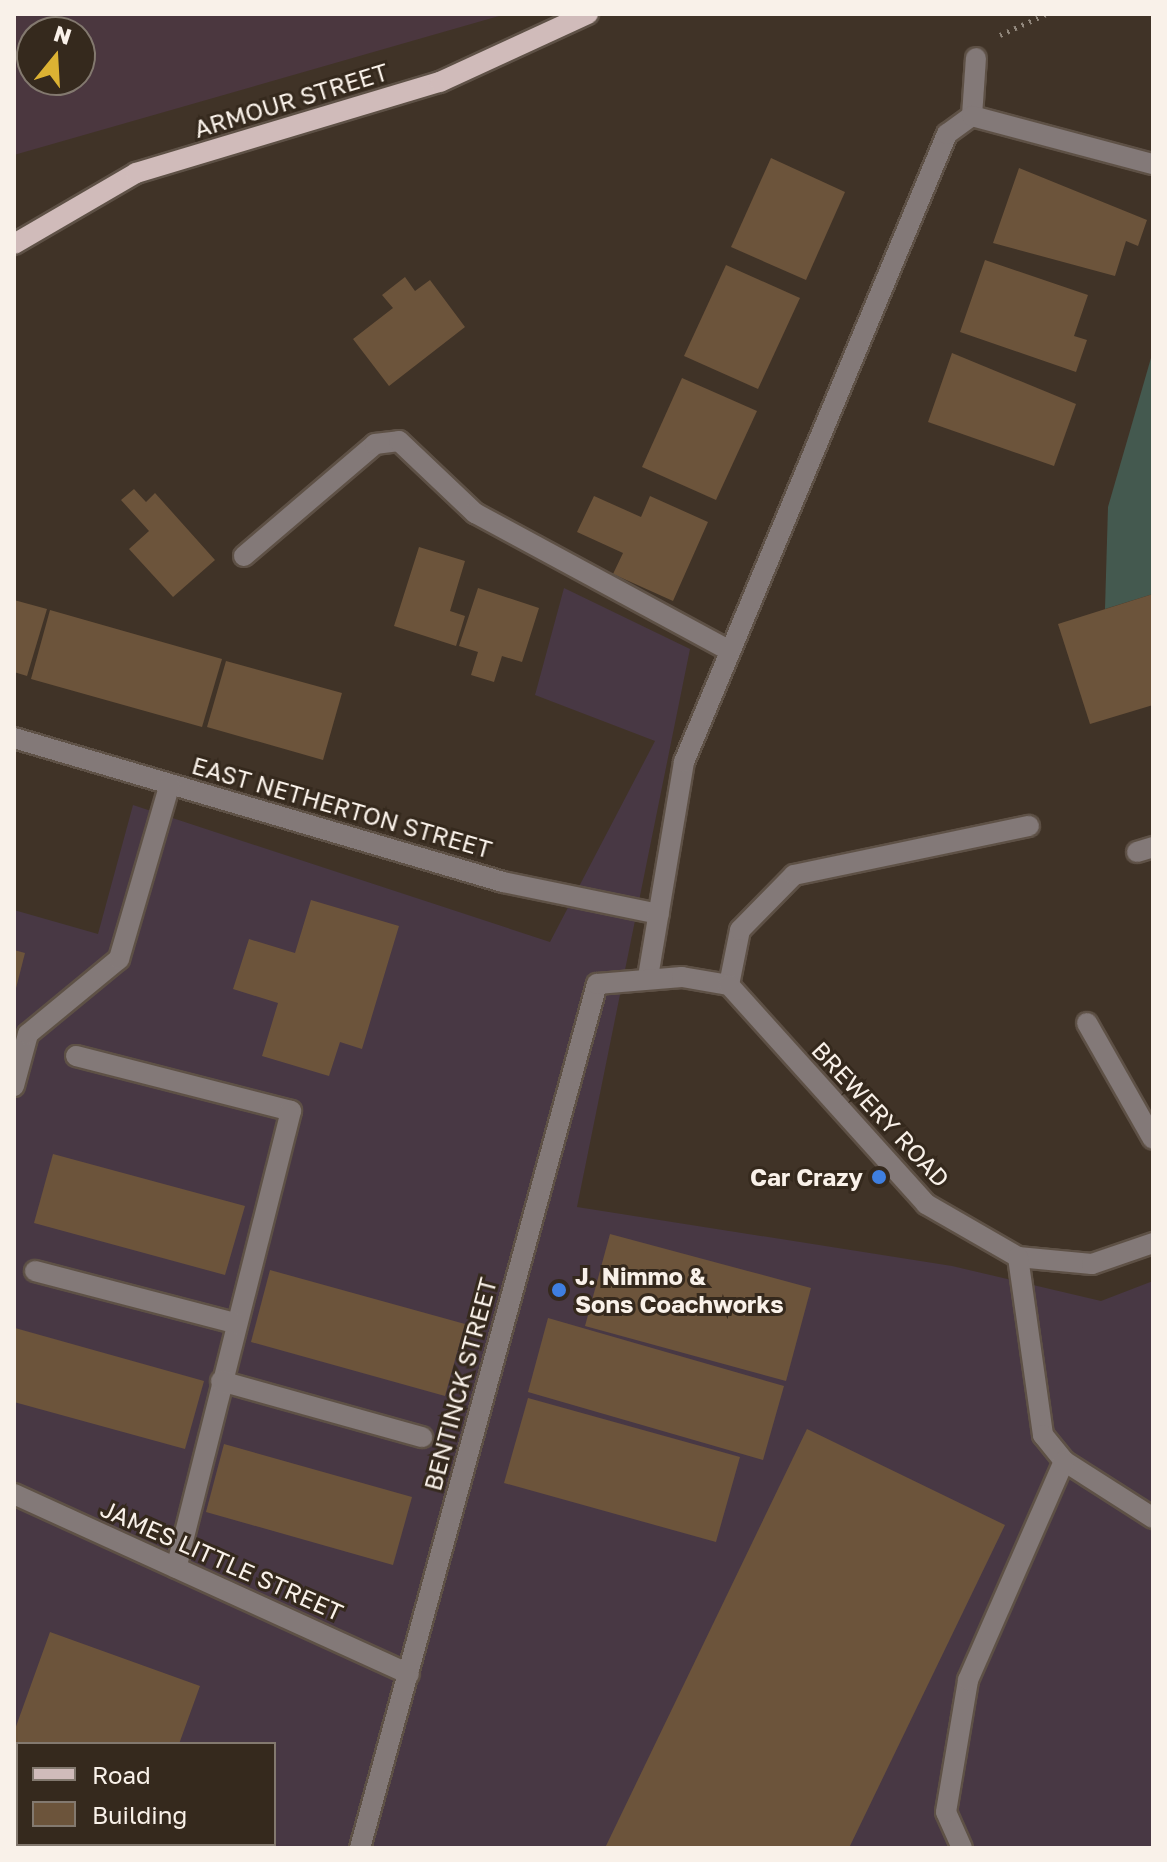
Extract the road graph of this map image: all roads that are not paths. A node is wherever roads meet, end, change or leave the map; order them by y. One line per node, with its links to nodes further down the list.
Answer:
1 (588, 14): 5 (main road, ARMOUR STREET)
2 (976, 58): 3 (street)
3 (972, 116): 4 (street); 7 (street)
4 (1153, 164)
5 (14, 244)
6 (244, 556): 7 (street)
7 (730, 651): 11 (street)
8 (14, 738): 9 (street, EAST NETHERTON STREET)
9 (170, 784): 11 (street, EAST NETHERTON STREET); 16 (street)
10 (1029, 826): 13 (street)
11 (659, 914): 12 (street)
12 (648, 977): 13 (street); 28 (street, BENTINCK STREET)
13 (729, 985): 19 (street, BREWERY ROAD)
14 (1087, 1023): 17 (street)
15 (76, 1056): 21 (street)
16 (14, 1086)
17 (1153, 1139)
18 (1153, 1243): 19 (street)
19 (1018, 1257): 24 (street)
20 (35, 1271): 21 (street)
21 (235, 1323): 22 (street)
22 (221, 1381): 23 (street); 27 (street)
23 (422, 1437)
24 (1064, 1461): 26 (street); 30 (street)
25 (14, 1494): 27 (street, JAMES LITTLE STREET)
26 (1153, 1518)
27 (176, 1568): 28 (street, JAMES LITTLE STREET)
28 (409, 1674): 29 (street, BENTINCK STREET)
29 (360, 1848)
30 (962, 1848)

